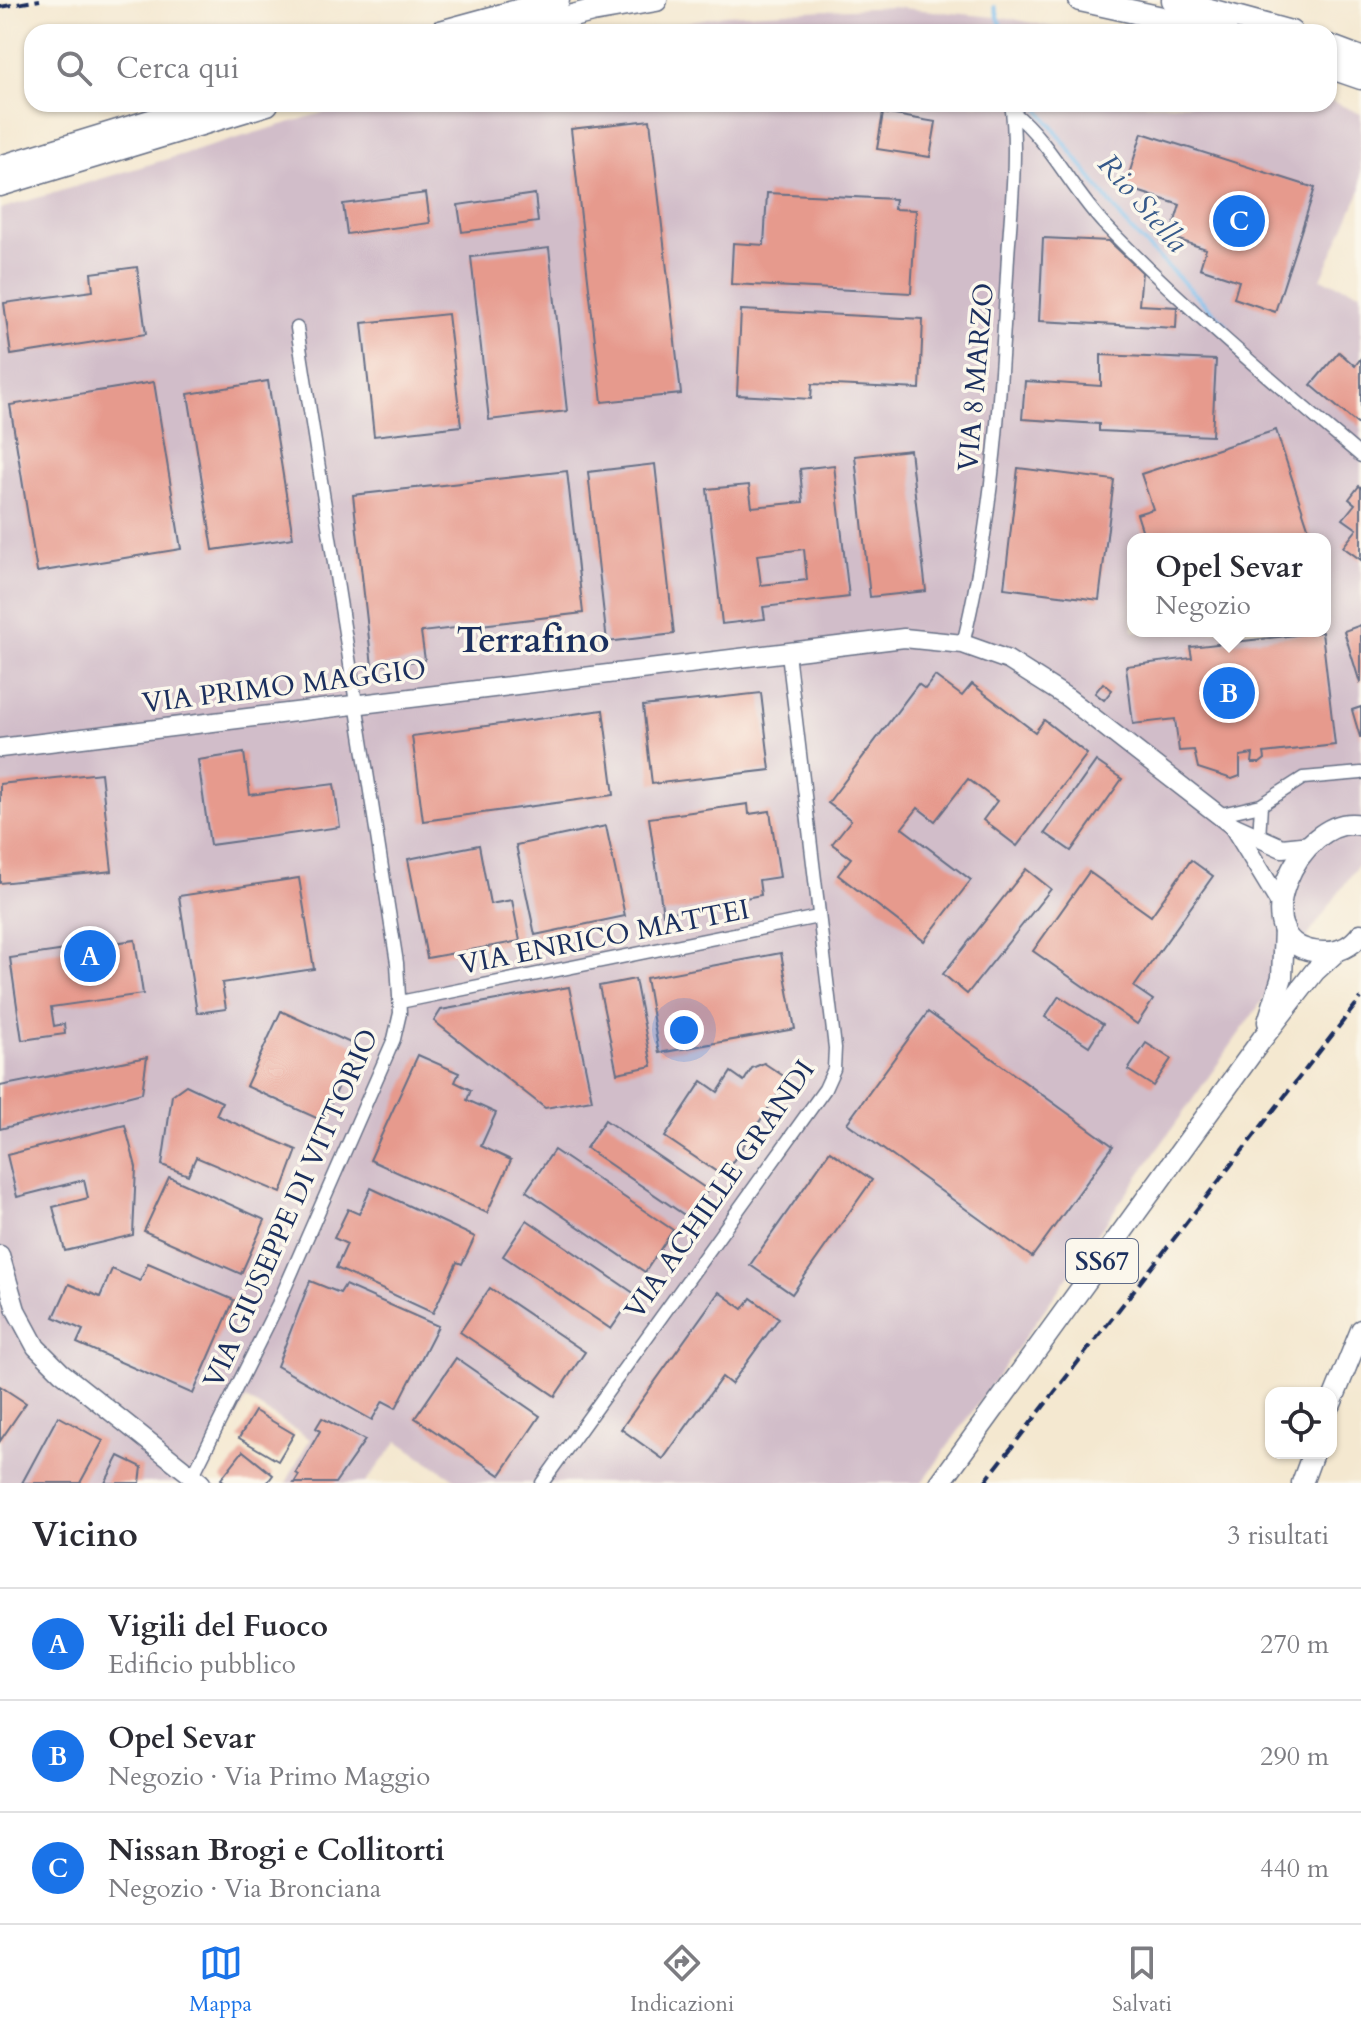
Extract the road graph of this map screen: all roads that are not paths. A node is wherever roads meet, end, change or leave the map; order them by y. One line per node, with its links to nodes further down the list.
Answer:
1 (558, 0): 5 (highway)
2 (656, 0): 6 (highway)
3 (1080, 0): 7 (highway)
4 (1173, 0): 8 (highway)
5 (470, 24)
6 (546, 24)
7 (1190, 24)
8 (1262, 24)
9 (1337, 49): 10 (highway)
10 (1361, 58)
11 (1337, 70): 12 (highway)
12 (1361, 78)
13 (180, 112): 17 (highway)
14 (241, 112): 18 (highway)
15 (1012, 112): 21 (street, VIA 8 MARZO)
16 (1016, 112): 20 (street)
17 (0, 167)
18 (0, 185)
19 (297, 328): 23 (street, VIA GIUSEPPE DI VITTORIO)
20 (1361, 456)
21 (963, 644): 22 (main road, VIA PRIMO MAGGIO); 27 (main road, VIA PRIMO MAGGIO)
22 (788, 653): 23 (main road, VIA PRIMO MAGGIO); 33 (street, VIA ACHILLE GRANDI)
23 (354, 705): 24 (main road, VIA PRIMO MAGGIO); 37 (street, VIA GIUSEPPE DI VITTORIO)
24 (0, 748)
25 (1361, 773): 26 (street)
26 (1261, 805): 27 (street); 30 (street)
27 (1217, 815): 29 (main road, VIA PRIMO MAGGIO)
28 (1361, 825): 31 (main road)
29 (1233, 826): 30 (main road, VIA PRIMO MAGGIO); 32 (main road, VIA PRIMO MAGGIO)
30 (1259, 839): 31 (main road, VIA PRIMO MAGGIO)
31 (1311, 845): 32 (main road)
32 (1278, 900): 34 (main road, SS67)
33 (818, 917): 37 (street, VIA ENRICO MATTEI); 45 (street, VIA ACHILLE GRANDI)
34 (1284, 929): 36 (main road); 38 (main road, SS67)
35 (1361, 934): 36 (main road, SS67)
36 (1337, 951): 38 (main road, SS67)
37 (400, 1002): 44 (street, VIA GIUSEPPE DI VITTORIO)
38 (1262, 1039): 46 (main road, SS67)
39 (1, 1264): 40 (main road)
40 (8, 1310): 44 (main road)
41 (1361, 1330): 42 (main road)
42 (1337, 1389)
43 (1311, 1459): 47 (main road)
44 (194, 1481)
45 (542, 1483)
46 (940, 1483)
47 (1302, 1483)

